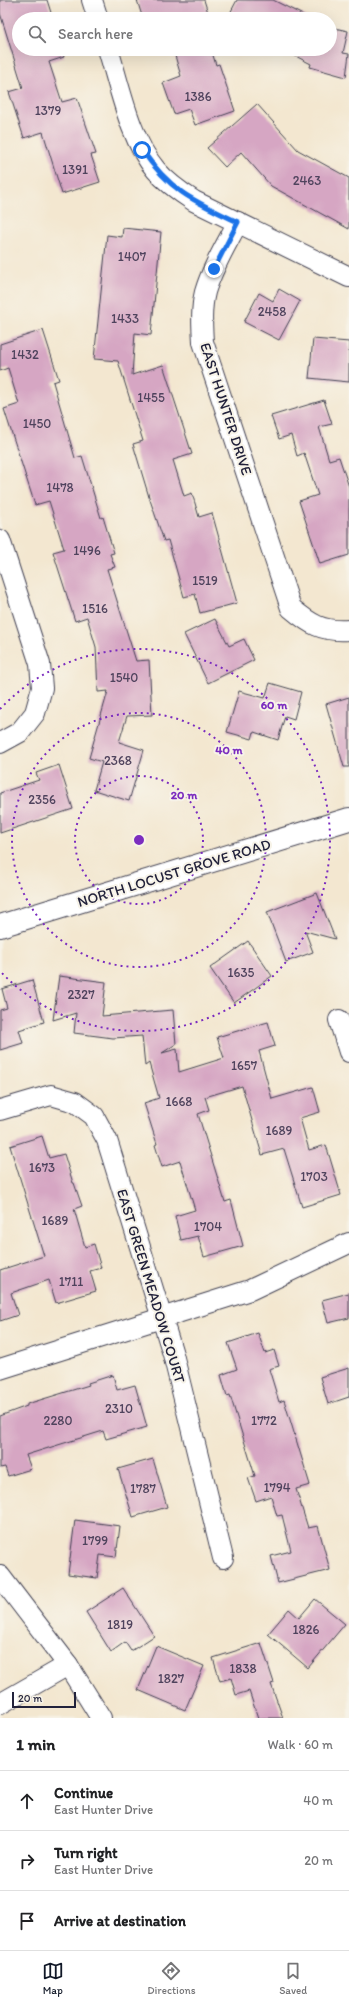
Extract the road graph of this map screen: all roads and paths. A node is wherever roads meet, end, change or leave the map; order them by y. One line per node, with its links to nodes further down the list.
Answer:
1 (92, 0): 2 (street)
2 (96, 12)
3 (110, 56): 4 (street)
4 (238, 222): 5 (street); 7 (street, EAST HUNTER DRIVE)
5 (349, 278)
6 (0, 540): 8 (street)
7 (341, 631)
8 (0, 742)
9 (349, 819): 10 (main road, NORTH LOCUST GROVE ROAD)
10 (0, 926)
11 (339, 1020): 12 (street)
12 (349, 1052)
13 (0, 1110): 15 (street, EAST GREEN MEADOW COURT)
14 (349, 1243): 15 (street)
15 (162, 1318): 16 (street); 17 (street, EAST GREEN MEADOW COURT)
16 (0, 1369)
17 (223, 1558)
18 (0, 1576): 19 (street)
19 (68, 1665): 20 (street); 21 (street)
20 (0, 1704)
21 (101, 1718)

